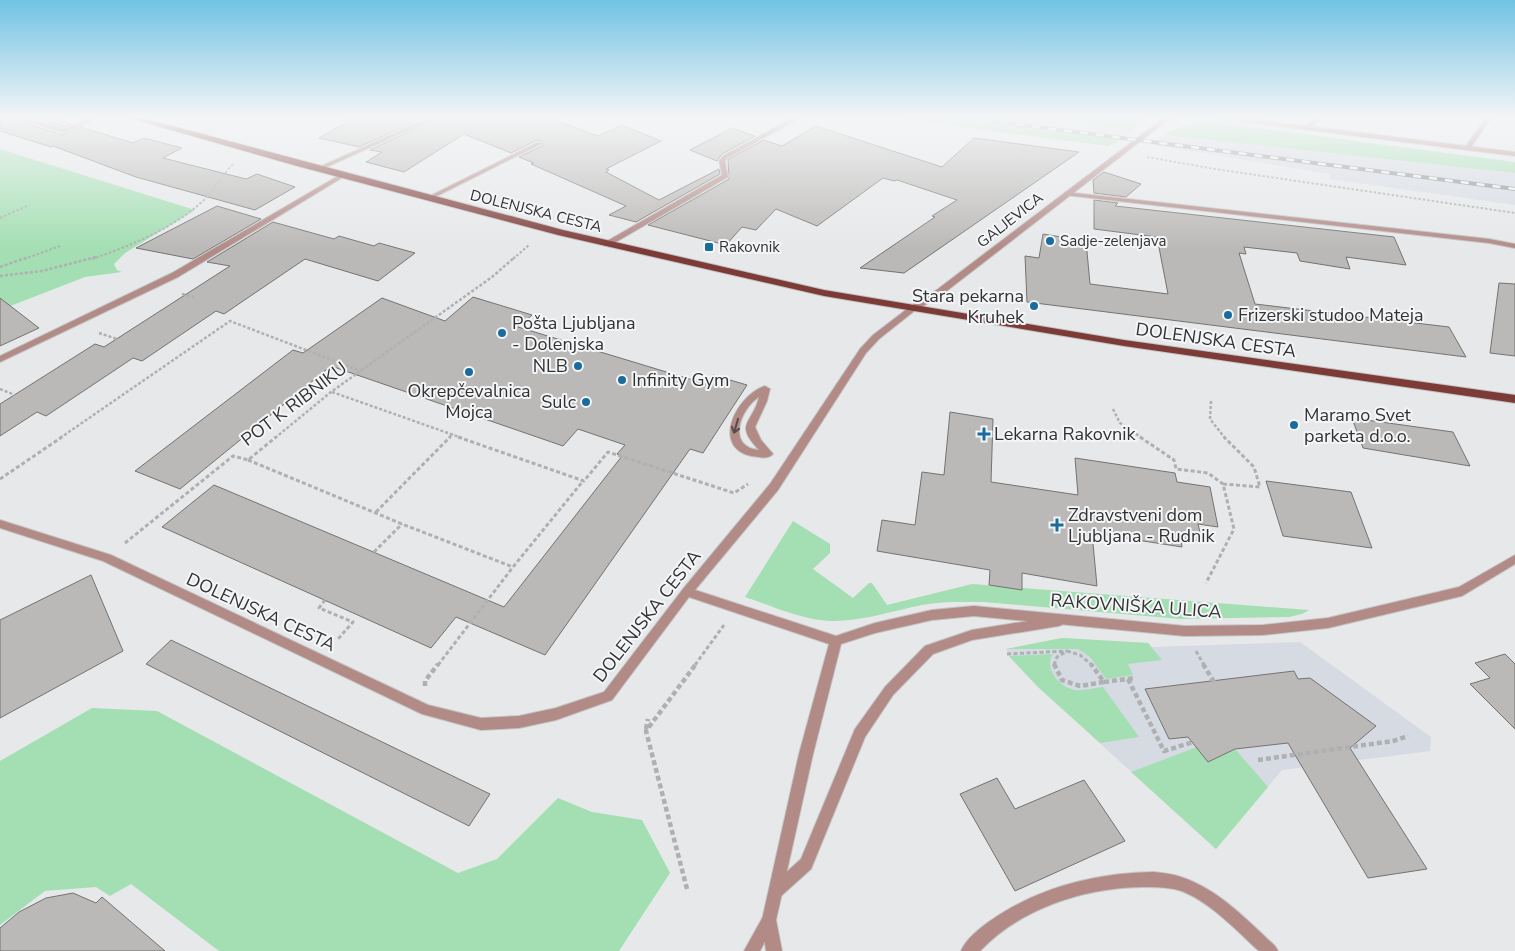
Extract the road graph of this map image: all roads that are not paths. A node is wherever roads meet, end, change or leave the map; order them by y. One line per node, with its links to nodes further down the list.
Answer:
1 (286, 160): 6 (main road, DOLENJSKA CESTA)
2 (337, 160): 6 (street)
3 (505, 160): 9 (street)
4 (722, 160): 10 (street)
5 (1112, 160): 8 (street, GALJEVICA)
6 (318, 169): 7 (main road, DOLENJSKA CESTA)
7 (343, 176): 9 (main road, DOLENJSKA CESTA); 13 (street)
8 (1066, 194): 11 (street); 12 (street, GALJEVICA)
9 (429, 198): 10 (main road, DOLENJSKA CESTA)
10 (606, 244): 12 (main road, DOLENJSKA CESTA)
11 (1515, 246)
12 (914, 308): 14 (main road, DOLENJSKA CESTA); 18 (street, DOLENJSKA CESTA)
13 (0, 359)
14 (1515, 399)
15 (768, 454): 15 (street, one-way to 15)
16 (0, 524): 18 (street, DOLENJSKA CESTA)
17 (1515, 559): 19 (street, RAKOVNIŠKA ULICA)
18 (687, 592): 20 (street)
19 (1061, 621): 20 (street, RAKOVNIŠKA ULICA); 21 (street)
20 (836, 641): 21 (street)
21 (776, 891): 22 (street)
22 (769, 920): 23 (street); 24 (street)
23 (752, 951)
24 (774, 951)
25 (969, 951): 26 (street)
26 (1270, 951)

